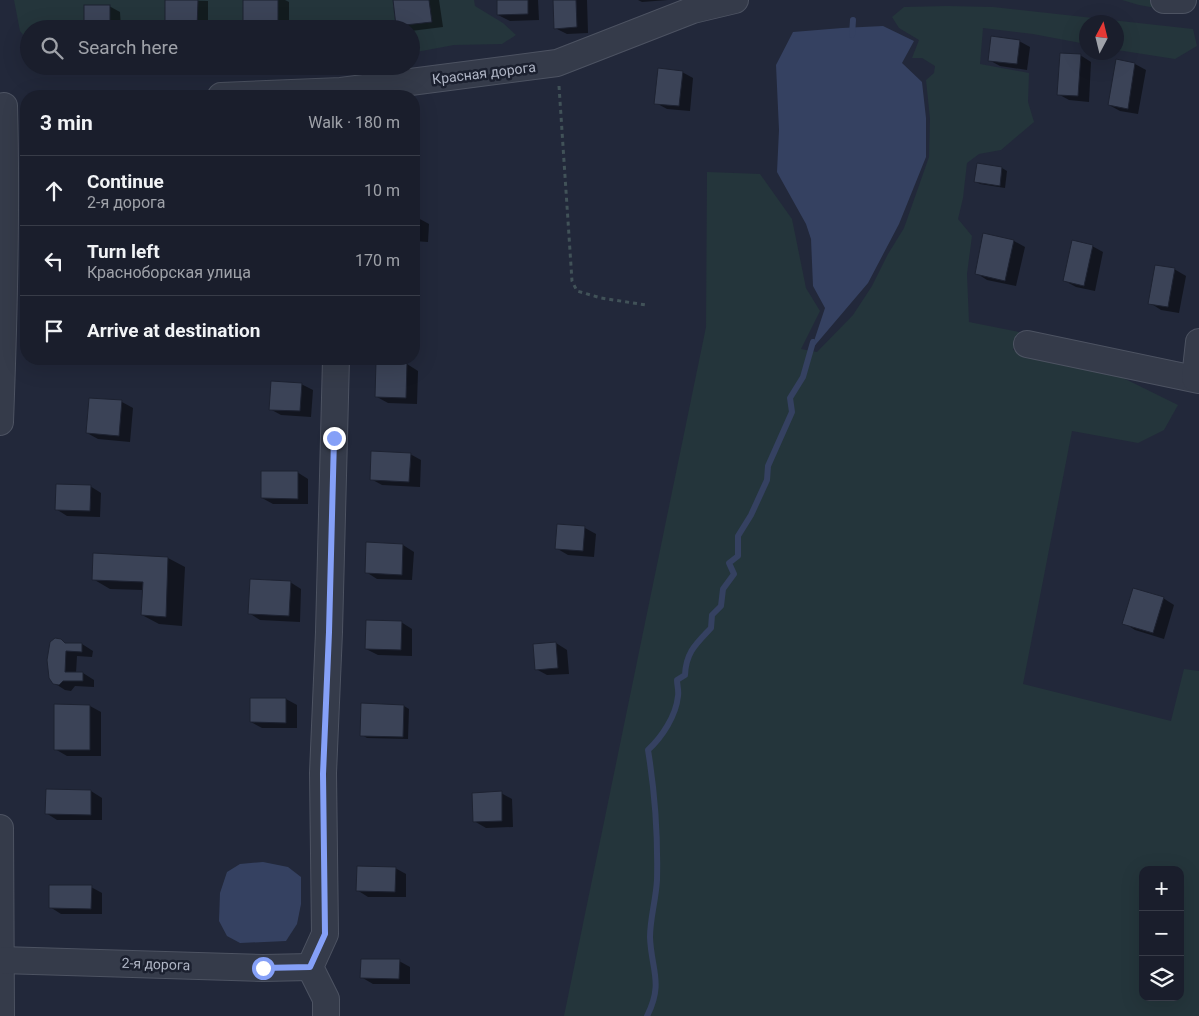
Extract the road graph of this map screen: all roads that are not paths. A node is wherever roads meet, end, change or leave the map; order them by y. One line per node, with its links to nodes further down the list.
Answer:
1 (735, 0): 4 (street, Красная дорога)
2 (1164, 0): 3 (street)
3 (1183, 0)
4 (369, 90)
5 (10, 105): 10 (street)
6 (1199, 342): 9 (street)
7 (1027, 344): 9 (street)
8 (336, 365): 14 (street)
9 (1197, 379)
10 (0, 422)
11 (0, 828): 12 (street)
12 (0, 921): 13 (street)
13 (1, 960): 14 (street, 2-я дорога); 15 (street)
14 (310, 967): 16 (street)
15 (1, 1016)
16 (326, 1016)

